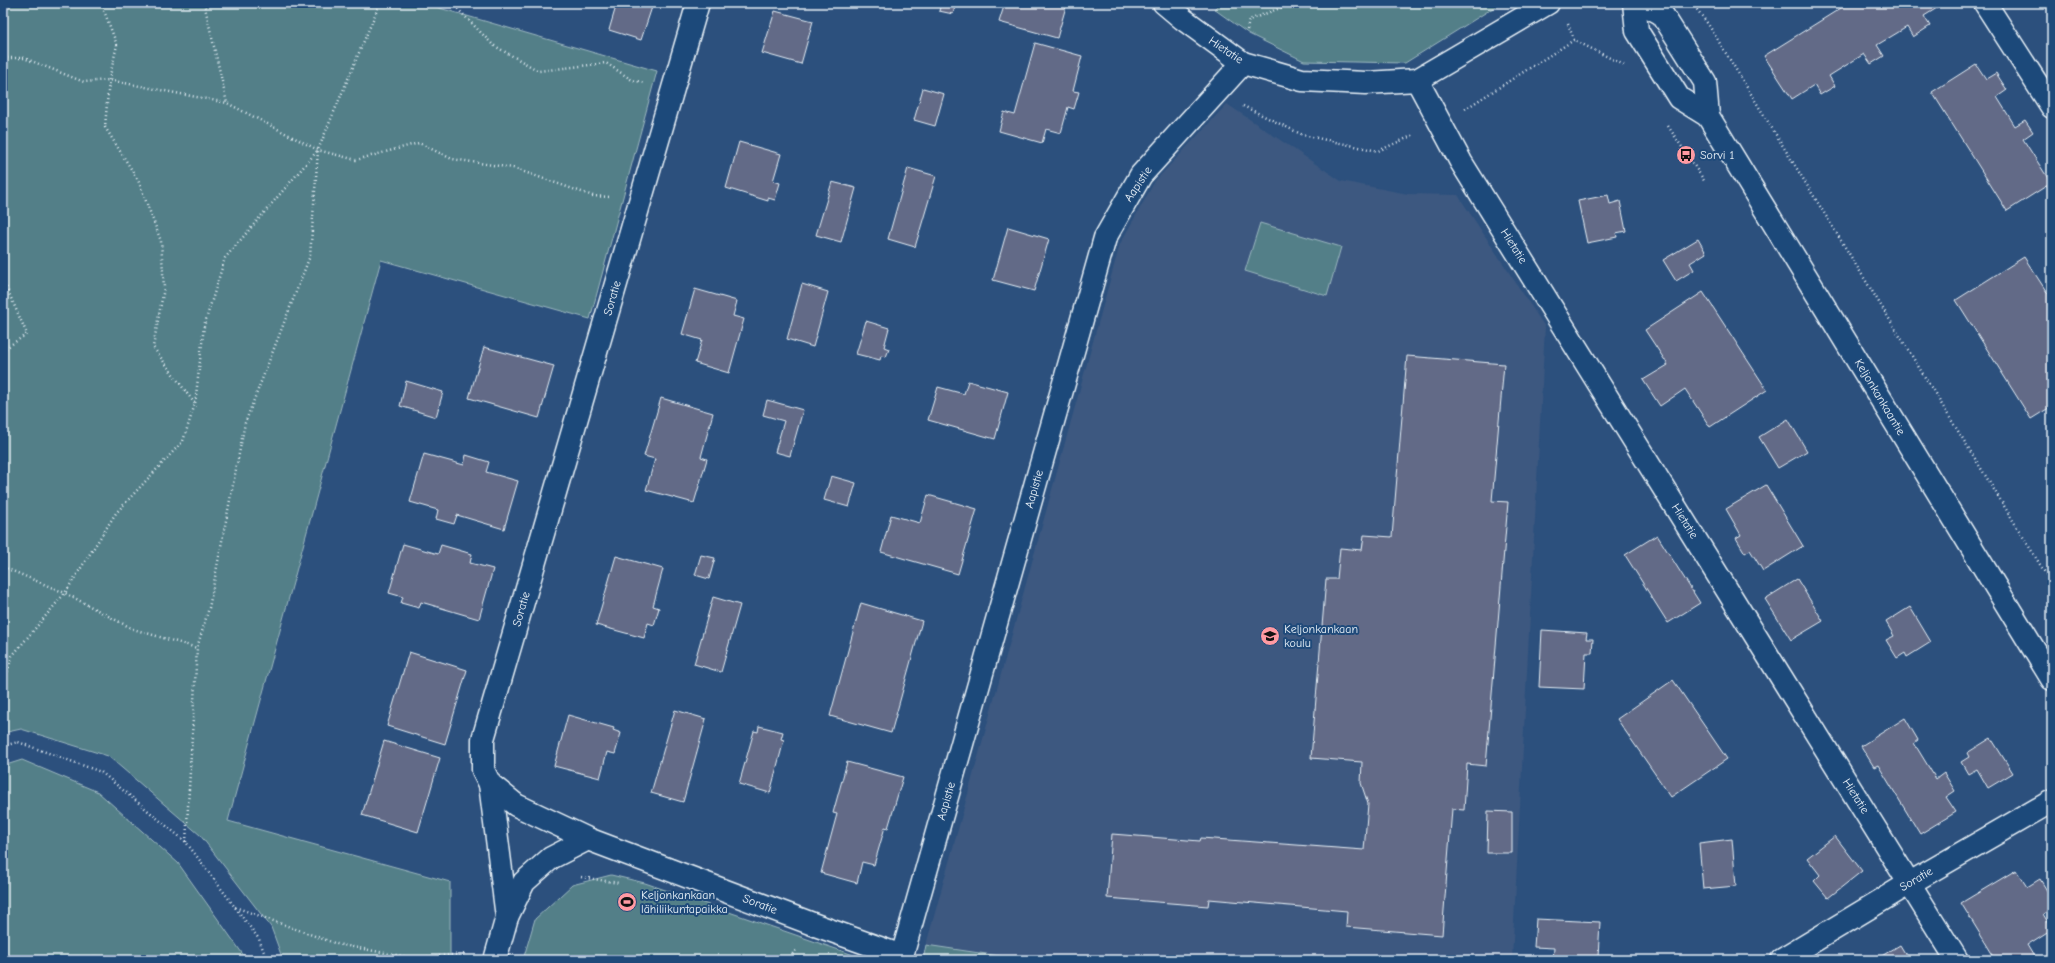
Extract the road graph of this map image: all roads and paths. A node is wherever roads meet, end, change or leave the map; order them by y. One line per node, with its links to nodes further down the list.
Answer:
1 (101, 3): 15 (path)
2 (204, 3): 18 (path)
3 (380, 3): 21 (path)
4 (452, 3): 17 (path)
5 (698, 3): 17 (street, Soratie)
6 (1164, 3): 14 (street, Hietatie)
7 (1294, 3): 14 (path)
8 (1548, 3): 16 (street, Hietatie)
9 (1634, 3): 20 (street, Keljonkankaantie)
10 (1642, 3): 20 (street, Keljonkankaantie)
11 (1692, 3): 27 (path)
12 (1985, 3): 19 (street)
13 (3, 58): 15 (path)
14 (1244, 63): 16 (street, Hietatie); 39 (street, Aapistie)
15 (109, 80): 18 (path); 25 (path)
16 (1417, 80): 37 (street, Hietatie)
17 (673, 88): 22 (street, Soratie)
18 (227, 103): 21 (path)
19 (2052, 107)
20 (1708, 116): 30 (street, Keljonkankaantie)
21 (318, 150): 22 (path); 25 (path); 29 (path)
22 (642, 197): 33 (street, Soratie)
23 (3, 280): 24 (path)
24 (3, 350)
25 (195, 404): 28 (path)
26 (3, 567): 28 (path)
27 (2052, 584)
28 (65, 593): 29 (path); 31 (path)
29 (197, 648): 36 (path)
30 (2052, 679)
31 (3, 687)
32 (3, 746): 36 (path)
33 (490, 784): 35 (street, Soratie); 38 (street)
34 (2052, 801): 37 (street, Soratie)
35 (588, 839): 38 (street); 39 (street, Soratie)
36 (186, 842): 40 (path)
37 (1910, 882): 42 (street, Soratie); 43 (street, Hietatie)
38 (507, 917): 41 (street)
39 (902, 956)
40 (267, 960)
41 (495, 960)
42 (1782, 960)
43 (1957, 960)

